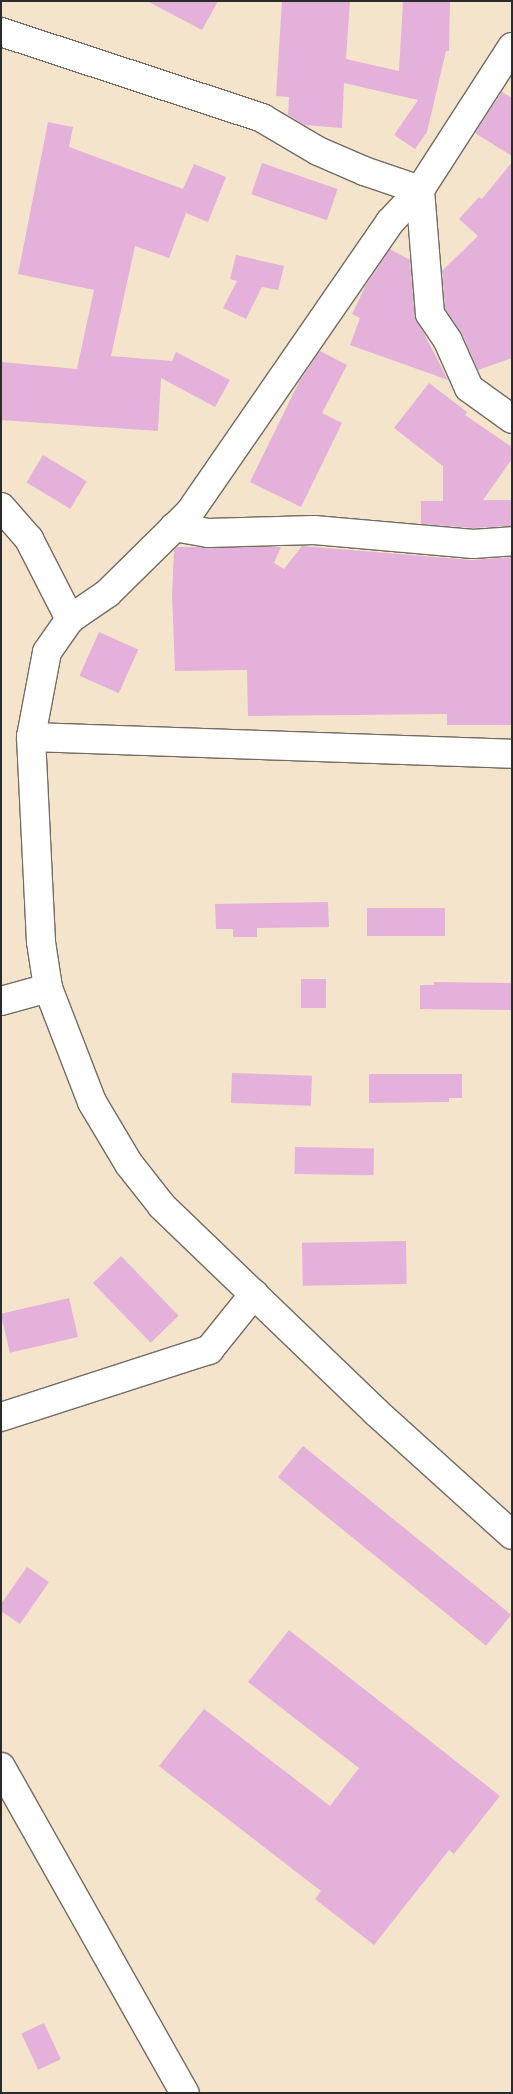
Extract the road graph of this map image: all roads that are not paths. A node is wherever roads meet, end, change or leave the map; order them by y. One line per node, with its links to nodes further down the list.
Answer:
1 (1, 32): 3 (street)
2 (512, 47): 3 (street)
3 (420, 190): 4 (street); 6 (street)
4 (512, 419)
5 (1, 507): 8 (street)
6 (174, 527): 7 (street); 8 (street)
7 (512, 541)
8 (70, 619): 9 (street)
9 (31, 736): 10 (street); 11 (street)
10 (512, 754)
11 (48, 988): 12 (street); 13 (street)
12 (1, 1001)
13 (254, 1294): 14 (street); 15 (street)
14 (1, 1417)
15 (512, 1535)
16 (1, 1767): 17 (street)
17 (185, 2093)

